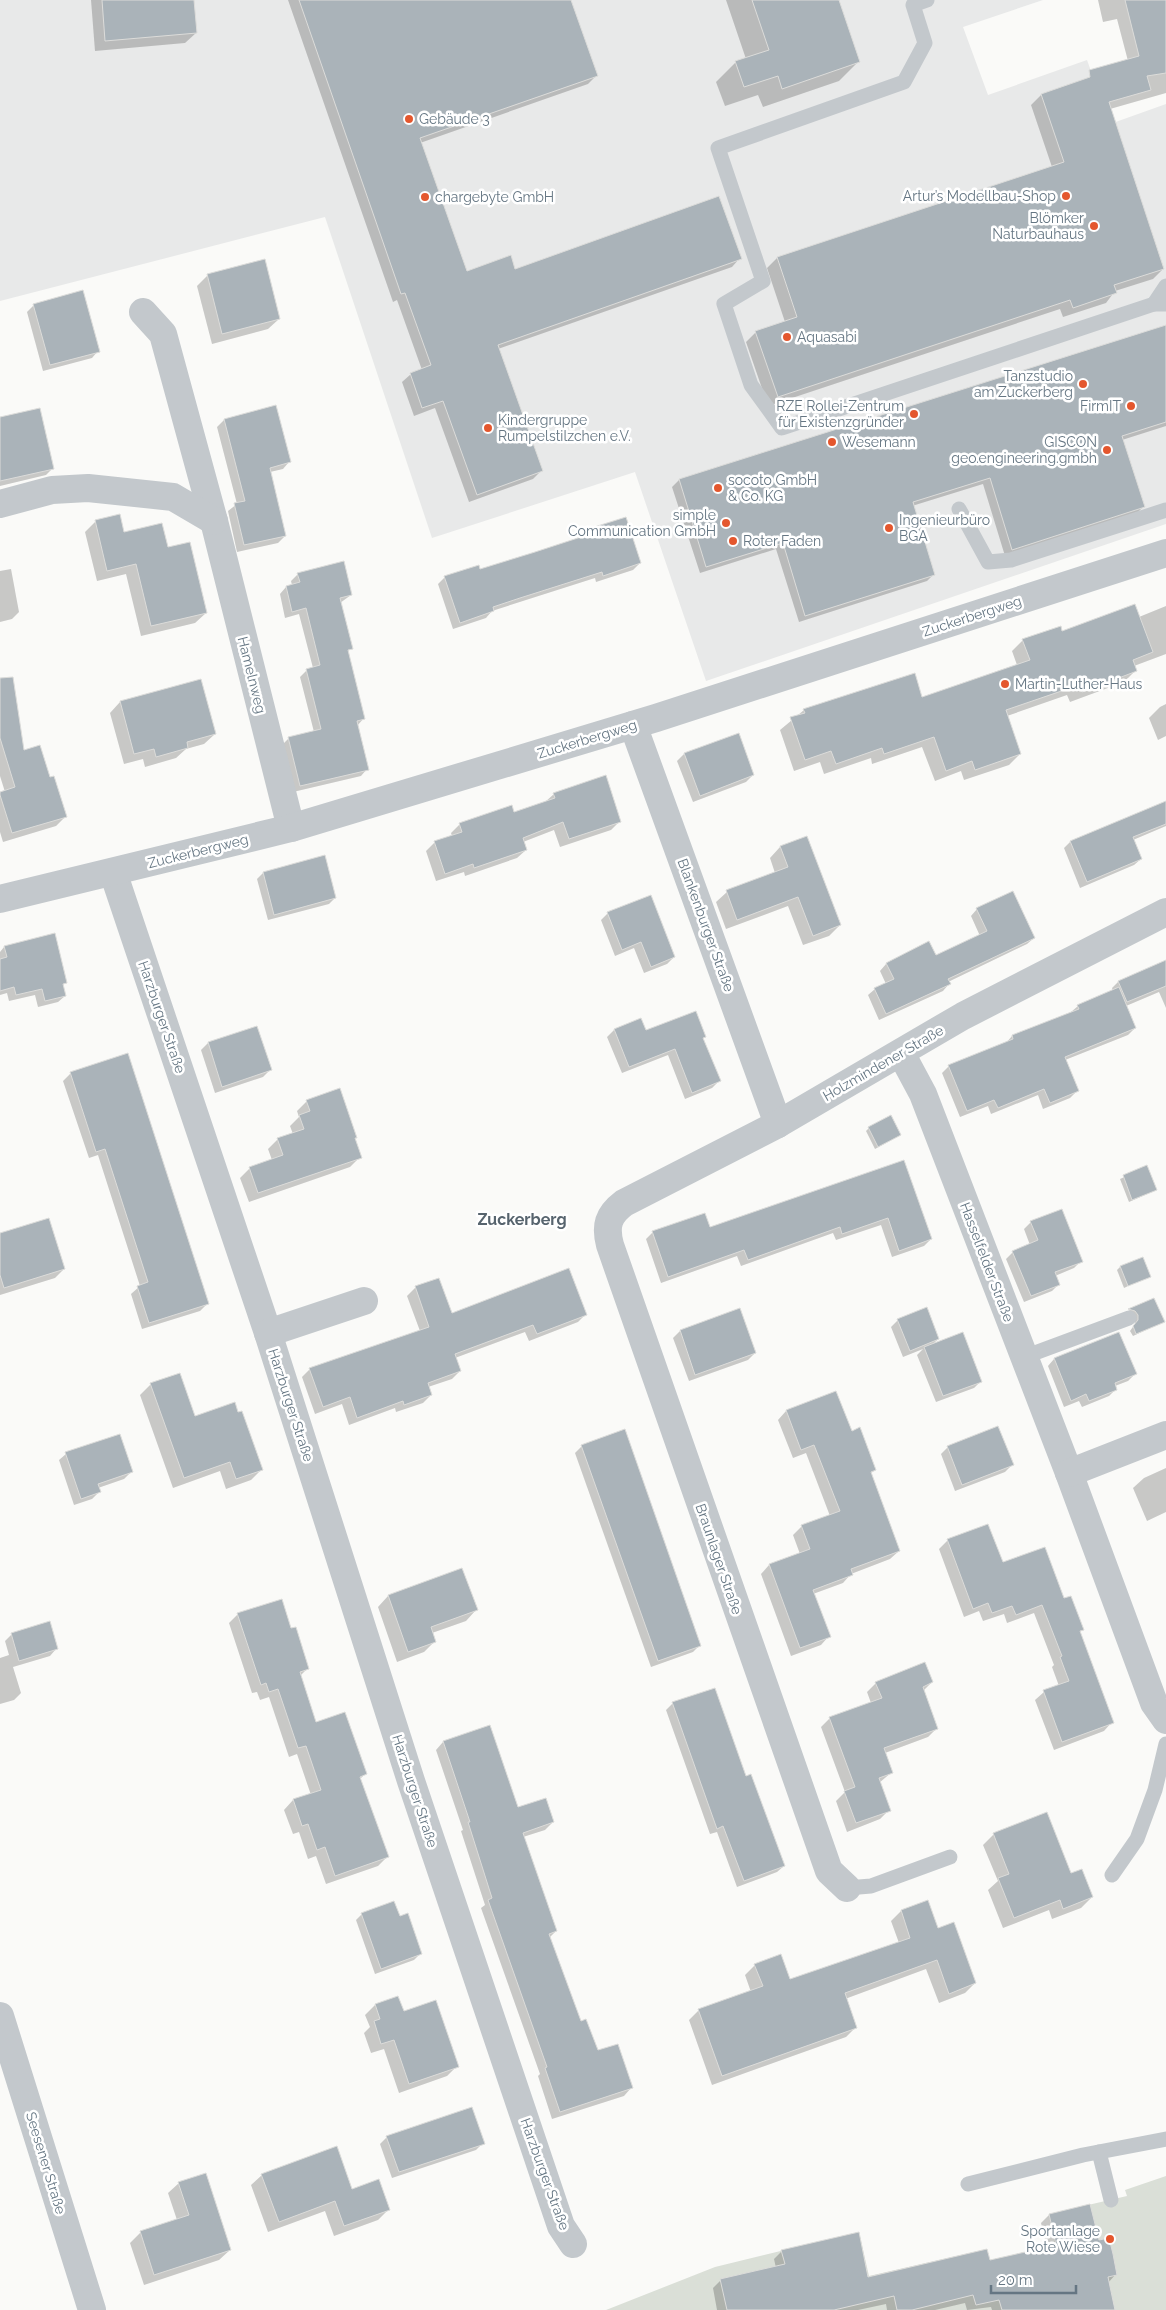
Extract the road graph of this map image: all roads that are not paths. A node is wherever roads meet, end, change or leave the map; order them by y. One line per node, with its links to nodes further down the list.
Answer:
1 (927, 0): 3 (lane)
2 (1166, 286): 3 (lane)
3 (1160, 304)
4 (143, 312): 8 (street, Hamelnweg)
5 (0, 504): 8 (street)
6 (959, 509): 7 (lane)
7 (1166, 510)
8 (214, 521): 11 (street, Hamelnweg)
9 (1166, 553): 10 (street, Zuckerbergweg)
10 (633, 726): 11 (street, Zuckerbergweg); 16 (street, Blankenburger Straße)
11 (291, 828): 12 (street, Zuckerbergweg)
12 (113, 872): 13 (street, Zuckerbergweg); 20 (street, Harzburger Straße)
13 (0, 899)
14 (1166, 912): 15 (street, Holzmindener Straße)
15 (901, 1053): 16 (street, Holzmindener Straße); 21 (street, Hasselfelder Straße)
16 (778, 1124): 17 (street, Holzmindener Straße)
17 (608, 1222): 28 (street, Braunlager Straße)
18 (364, 1301): 20 (street, Harzburger Straße)
19 (1129, 1318): 21 (lane)
20 (268, 1333): 34 (street, Harzburger Straße)
21 (1024, 1357): 23 (street, Hasselfelder Straße)
22 (1166, 1435): 23 (street)
23 (1068, 1473): 24 (street, Hasselfelder Straße)
24 (1166, 1720)
25 (1166, 1744): 27 (lane)
26 (950, 1857): 28 (lane)
27 (1112, 1875)
28 (847, 1888)
29 (0, 2016): 35 (street, Seesener Straße)
30 (1166, 2139): 31 (lane)
31 (1099, 2152): 32 (lane); 33 (lane)
32 (968, 2184)
33 (1111, 2200)
34 (573, 2244)
35 (92, 2310)

